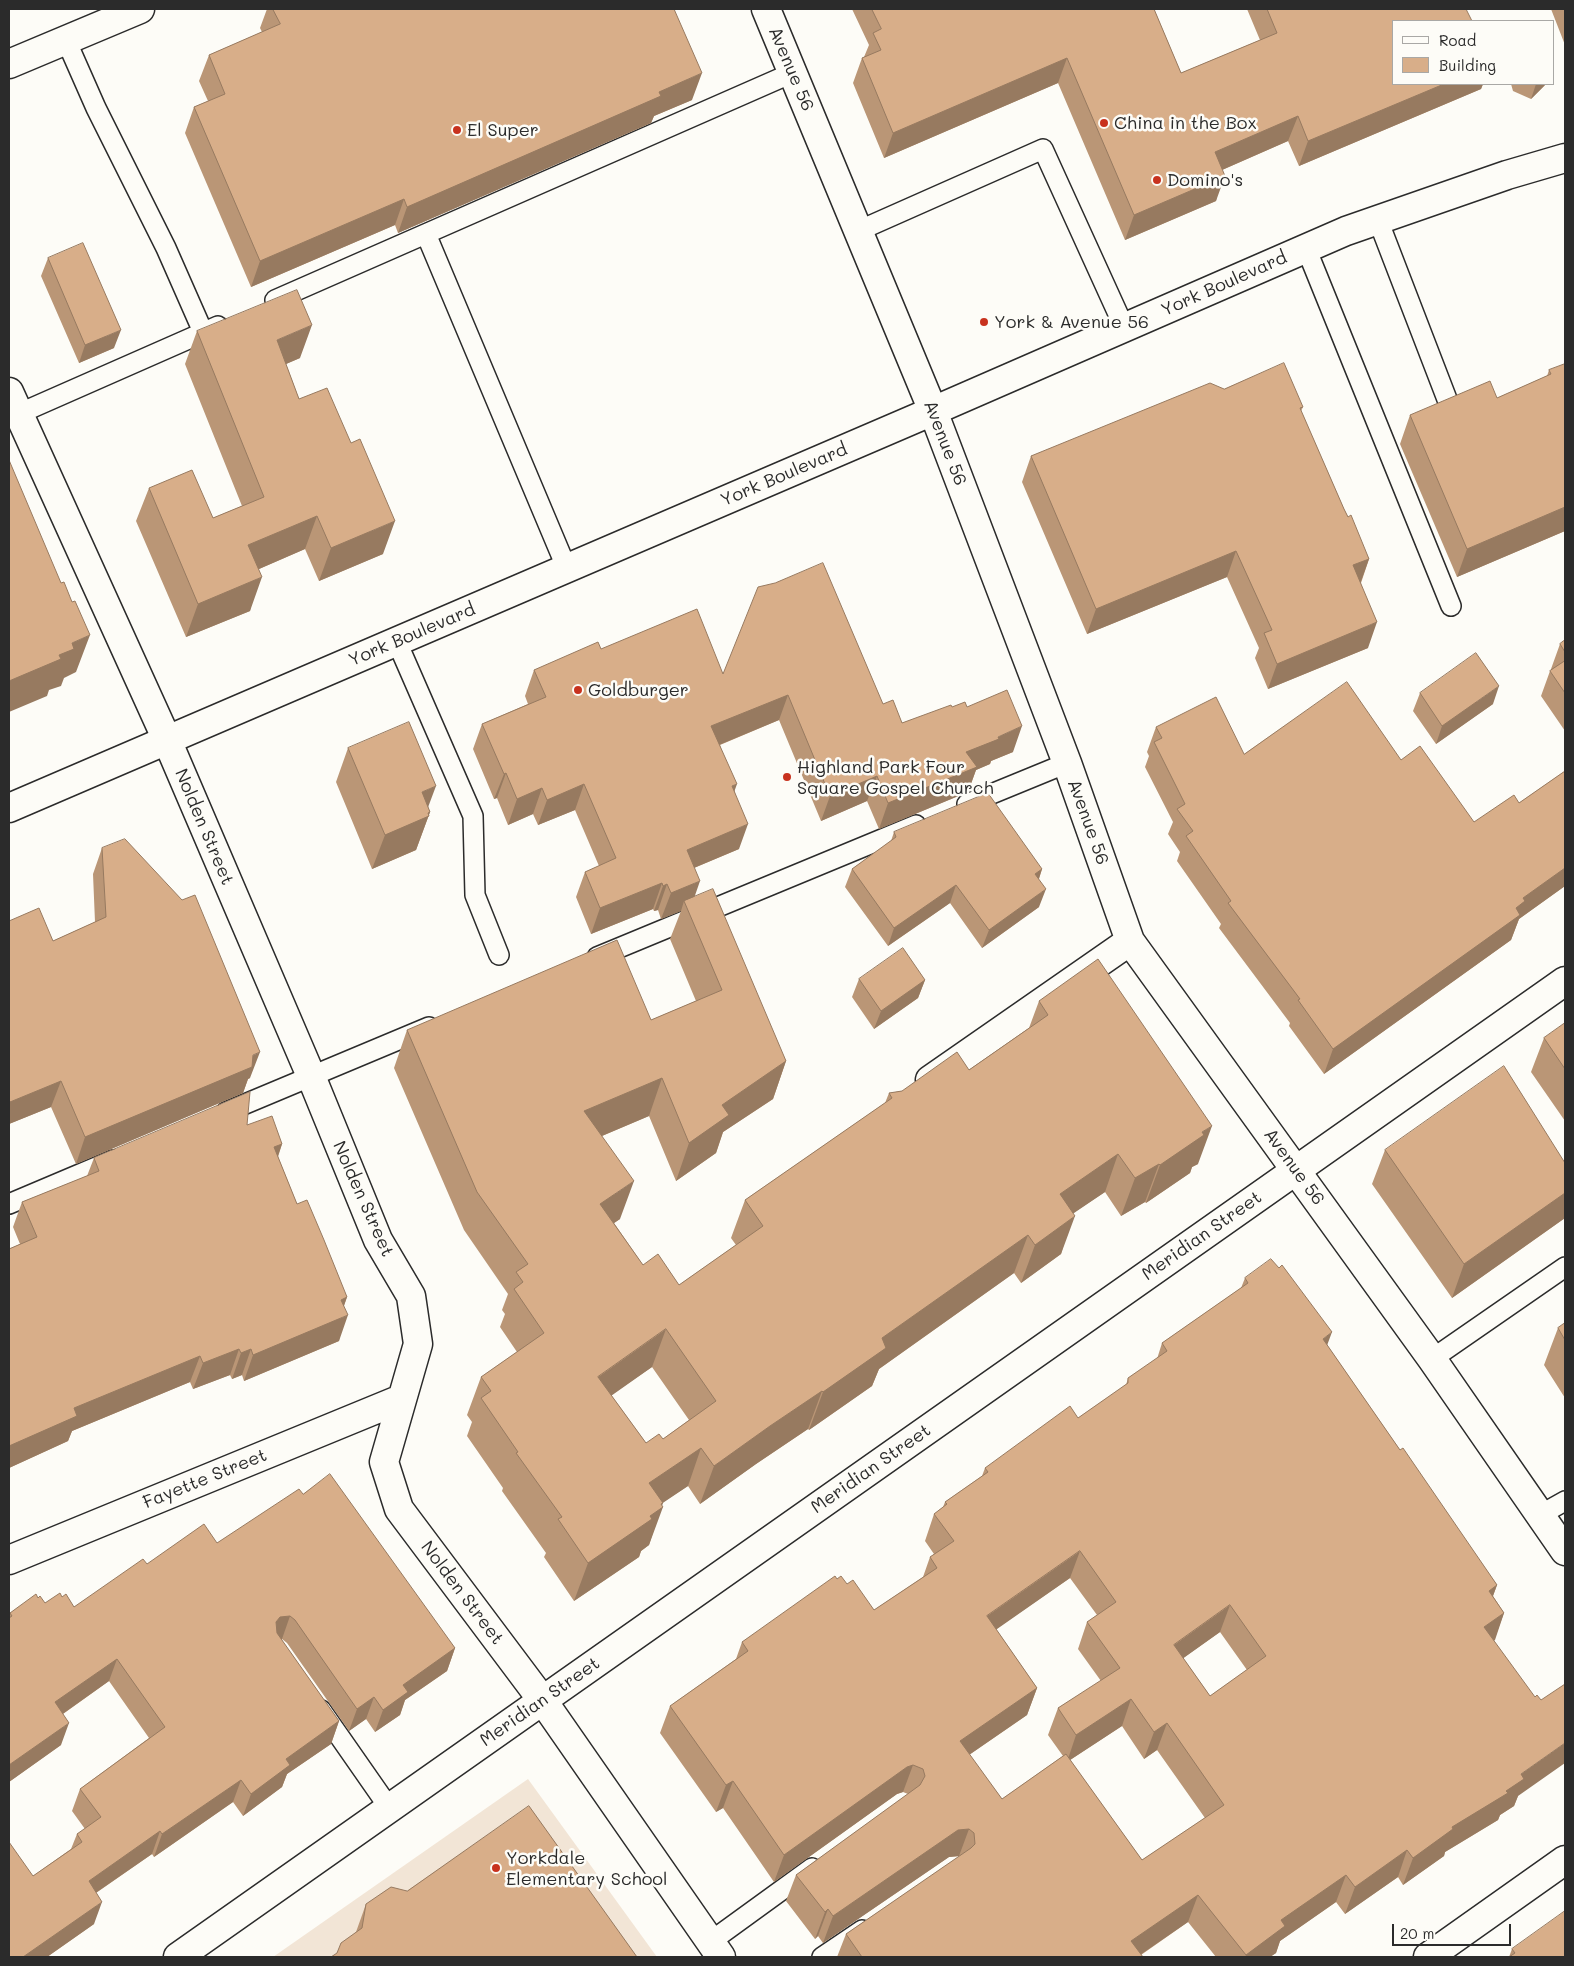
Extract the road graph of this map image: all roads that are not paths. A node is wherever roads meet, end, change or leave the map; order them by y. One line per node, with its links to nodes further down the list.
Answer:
1 (140, 9): 3 (street)
2 (766, 9): 5 (street, Avenue 56)
3 (66, 40): 4 (street); 14 (lane)
4 (9, 64)
5 (792, 73): 8 (street, Avenue 56); 9 (lane)
6 (1565, 158): 7 (street, York Boulevard)
7 (1378, 220): 10 (street, York Boulevard); 15 (lane)
8 (858, 231): 13 (lane); 17 (street, Avenue 56)
9 (426, 234): 11 (lane); 18 (lane)
10 (1306, 248): 13 (street, York Boulevard); 19 (lane)
11 (255, 310)
12 (237, 317): 14 (lane)
13 (1124, 327): 17 (street, York Boulevard)
14 (203, 332): 16 (lane)
15 (1450, 407)
16 (12, 408): 21 (street, Nolden Street)
17 (933, 411): 18 (street, York Boulevard); 22 (street, Avenue 56)
18 (567, 569): 20 (street, York Boulevard)
19 (1451, 606)
20 (397, 642): 21 (street, York Boulevard); 27 (lane)
21 (167, 740): 23 (street, York Boulevard); 31 (street, Nolden Street)
22 (1067, 763): 24 (lane); 26 (street, Avenue 56)
23 (9, 808)
24 (947, 812)
25 (929, 820): 28 (lane)
26 (1130, 941): 32 (street); 35 (street, Avenue 56)
27 (499, 955)
28 (578, 965)
29 (1565, 981): 35 (street, Meridian Street)
30 (449, 1019): 31 (lane)
31 (311, 1076): 33 (lane); 39 (street, Nolden Street)
32 (911, 1093)
33 (210, 1119)
34 (128, 1154): 36 (lane)
35 (1296, 1170): 38 (street, Avenue 56); 45 (street, Meridian Street)
36 (9, 1204)
37 (1565, 1267): 38 (lane)
38 (1432, 1359): 41 (street, Avenue 56)
39 (401, 1399): 43 (street, Fayette Street); 45 (street, Nolden Street)
40 (1565, 1501): 41 (lane)
41 (1540, 1515): 42 (street, Avenue 56)
42 (1565, 1551)
43 (9, 1560)
44 (313, 1698): 46 (lane)
45 (542, 1701): 46 (street, Meridian Street); 50 (street, Nolden Street)
46 (390, 1809): 51 (street, Meridian Street)
47 (825, 1859): 50 (lane)
48 (1565, 1860): 53 (street)
49 (877, 1920): 52 (lane)
50 (715, 1949)
51 (178, 1957)
52 (822, 1957)
53 (1428, 1957)

